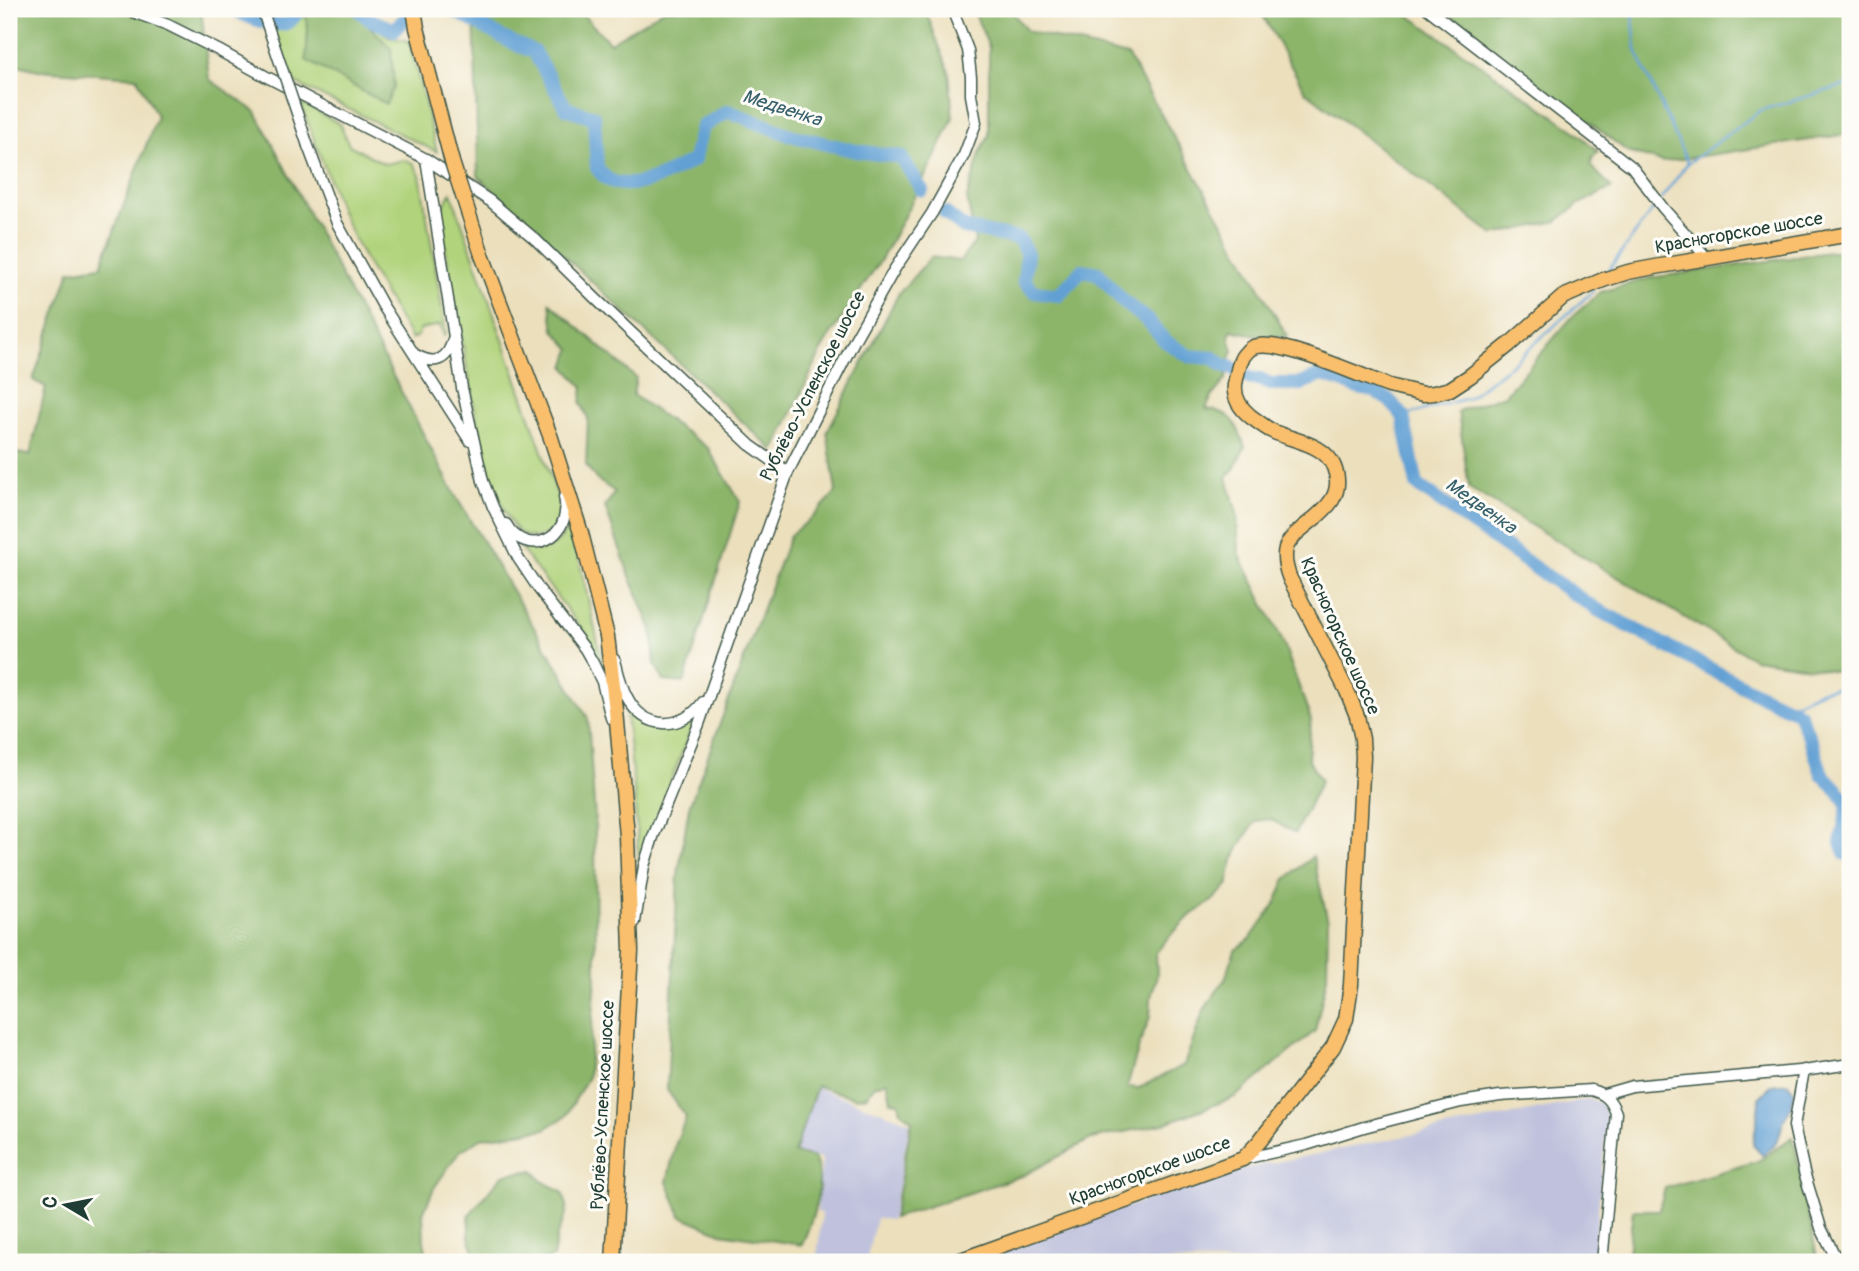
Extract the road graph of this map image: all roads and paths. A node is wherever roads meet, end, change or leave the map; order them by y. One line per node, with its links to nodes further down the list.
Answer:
1 (114, 9): 6 (street)
2 (262, 9): 10 (street, bridge)
3 (414, 9): 11 (main road, Рублёво-Успенское шоссе, bridge)
4 (952, 9): 13 (street, Рублёво-Успенское шоссе)
5 (1428, 9): 8 (street)
6 (426, 159): 9 (street); 13 (street)
7 (1850, 234): 8 (main road, Красногорское шоссе)
8 (1707, 258): 22 (main road, Красногорское шоссе)
9 (453, 331): 10 (street); 12 (street)
10 (411, 351): 12 (street)
11 (551, 438): 14 (street); 15 (main road, Рублёво-Успенское шоссе)
12 (475, 449): 14 (street)
13 (788, 472): 16 (street, Рублёво-Успенское шоссе)
14 (483, 481): 17 (street)
15 (607, 636): 16 (street); 17 (main road, Рублёво-Успенское шоссе)
16 (709, 694): 18 (street, Рублёво-Успенское шоссе)
17 (622, 775): 18 (main road, Рублёво-Успенское шоссе)
18 (631, 951): 23 (main road, Рублёво-Успенское шоссе)
19 (1850, 1064): 20 (street)
20 (1804, 1070): 21 (street); 26 (street)
21 (1604, 1094): 22 (street); 25 (street)
22 (1243, 1159): 24 (main road, Красногорское шоссе)
23 (613, 1262)
24 (955, 1262)
25 (1602, 1262)
26 (1838, 1262)

